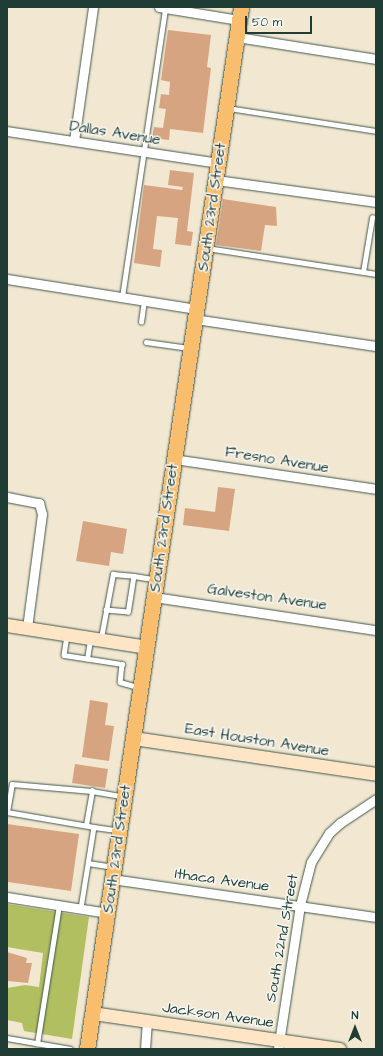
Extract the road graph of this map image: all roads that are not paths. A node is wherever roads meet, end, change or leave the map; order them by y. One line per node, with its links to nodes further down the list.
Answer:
1 (93, 7): 9 (street)
2 (163, 7): 3 (street); 10 (lane)
3 (240, 14): 4 (main road, South 23rd Street)
4 (237, 37): 5 (street); 6 (main road, South 23rd Street)
5 (376, 59)
6 (226, 108): 8 (lane); 11 (main road, South 23rd Street)
7 (7, 131): 9 (street, Dallas Avenue)
8 (376, 131)
9 (74, 141): 10 (street, Dallas Avenue)
10 (144, 152): 11 (street, Dallas Avenue); 19 (lane)
11 (218, 163): 12 (main road, South 23rd Street)
12 (216, 180): 13 (street); 15 (main road, South 23rd Street)
13 (376, 202)
14 (372, 218): 16 (lane)
15 (206, 248): 16 (lane); 21 (main road, South 23rd Street)
16 (363, 272): 17 (lane)
17 (376, 274)
18 (7, 280): 19 (street)
19 (122, 297): 20 (street)
20 (144, 301): 21 (street); 22 (lane)
21 (196, 314): 24 (street); 25 (main road, South 23rd Street)
22 (140, 322)
23 (146, 342): 25 (lane)
24 (376, 346)
25 (191, 348): 26 (main road, South 23rd Street)
26 (174, 458): 27 (street, Fresno Avenue); 30 (main road, South 23rd Street)
27 (376, 489)
28 (7, 497): 34 (street)
29 (134, 576): 30 (lane); 32 (lane); 32 (lane)
30 (157, 579): 31 (main road, South 23rd Street)
31 (154, 597): 35 (street, Galveston Avenue); 38 (main road, South 23rd Street)
32 (106, 610): 37 (lane)
33 (7, 625): 34 (street)
34 (27, 628): 36 (street)
35 (376, 630)
36 (67, 634): 37 (street); 39 (lane)
37 (96, 639): 38 (street); 39 (lane)
38 (147, 647): 40 (main road, South 23rd Street)
39 (87, 659): 40 (lane)
40 (141, 688): 41 (main road, South 23rd Street)
41 (133, 738): 42 (street, East Houston Avenue); 44 (main road, South 23rd Street)
42 (376, 774)
43 (92, 791): 44 (lane); 46 (lane); 47 (lane)
44 (125, 797): 49 (main road, South 23rd Street)
45 (376, 799): 54 (street, South 22nd Street)
46 (7, 812): 47 (lane)
47 (86, 825): 48 (lane)
48 (94, 827): 49 (lane); 50 (lane)
49 (120, 831): 51 (main road, South 23rd Street)
50 (88, 863): 51 (lane); 55 (lane)
51 (113, 873): 54 (street, Ithaca Avenue); 56 (main road, South 23rd Street)
52 (7, 897): 53 (street)
53 (59, 905): 55 (street); 61 (lane)
54 (300, 905): 57 (street, Ithaca Avenue); 62 (street, South 22nd Street)
55 (81, 908): 56 (street)
56 (108, 913): 58 (main road, South 23rd Street)
57 (376, 918)
58 (93, 1013): 59 (street, Jackson Avenue); 64 (main road, South 23rd Street)
59 (147, 1021): 62 (street, Jackson Avenue); 65 (street)
60 (7, 1038): 61 (lane)
61 (37, 1044): 63 (lane)
62 (279, 1044): 66 (street, Jackson Avenue)
63 (70, 1049)
64 (87, 1049)
65 (145, 1049)
66 (339, 1049)

